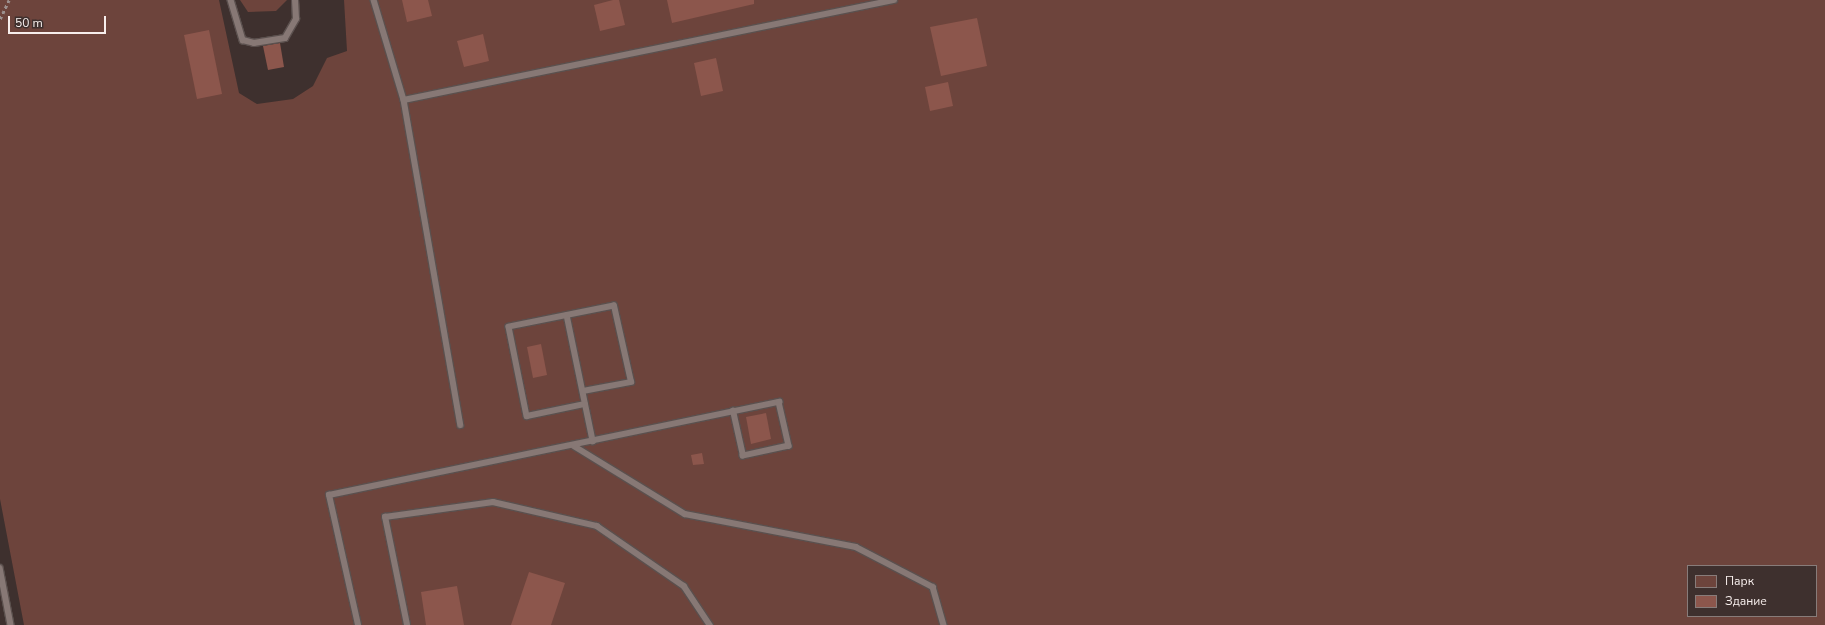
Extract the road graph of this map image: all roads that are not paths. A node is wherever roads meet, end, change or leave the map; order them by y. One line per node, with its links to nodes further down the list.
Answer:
1 (231, 0): 2 (lane)
2 (295, 0)
3 (374, 0): 5 (lane)
4 (894, 0): 5 (lane)
5 (404, 100): 10 (lane)
6 (567, 315): 7 (lane); 7 (lane); 8 (lane)
7 (583, 391): 8 (lane)
8 (585, 404): 11 (lane)
9 (733, 411): 9 (lane); 11 (lane)
10 (461, 425)
11 (593, 441): 12 (lane)
12 (574, 446): 15 (lane); 18 (lane)
13 (0, 568): 14 (lane)
14 (11, 625)
15 (358, 625)
16 (407, 625): 17 (lane)
17 (710, 625)
18 (944, 625)

